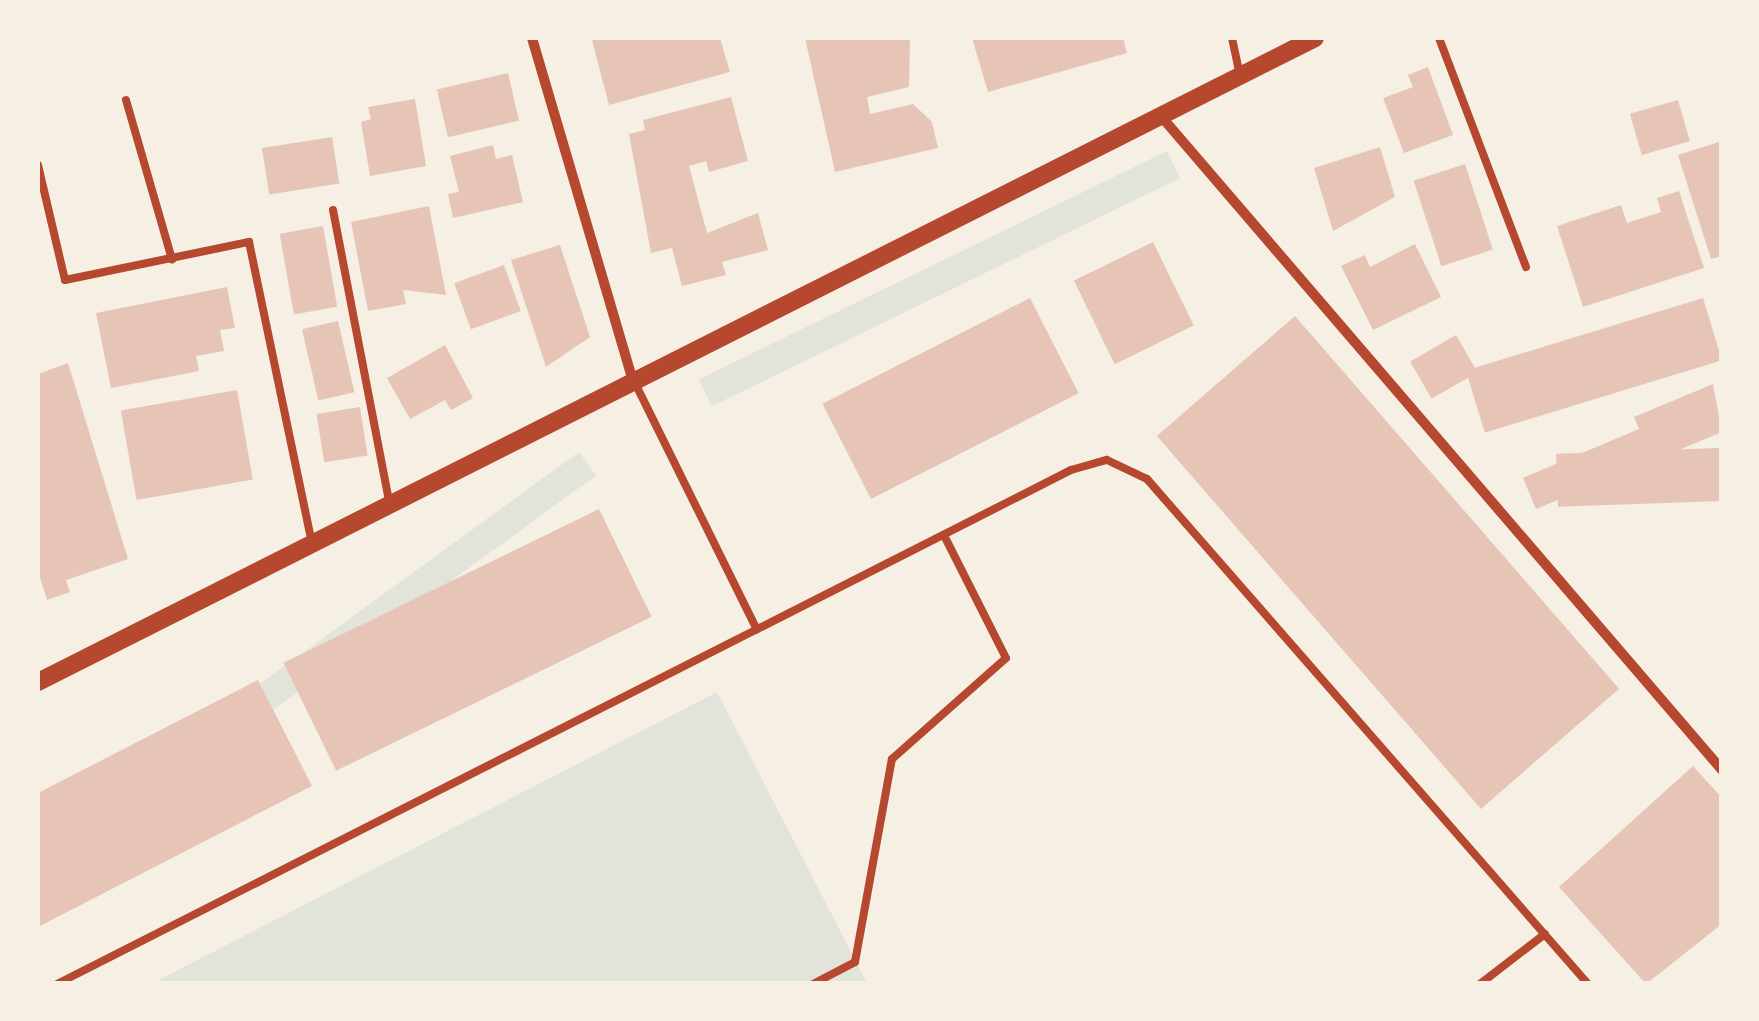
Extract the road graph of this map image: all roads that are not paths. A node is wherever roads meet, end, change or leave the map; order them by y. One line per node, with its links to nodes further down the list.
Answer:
1 (532, 38): 12 (street)
2 (1232, 38): 5 (lane)
3 (1315, 38): 5 (street)
4 (1439, 38): 11 (lane)
5 (1240, 74): 7 (street)
6 (126, 100): 10 (lane)
7 (1159, 114): 12 (street); 18 (street)
8 (38, 165): 10 (lane)
9 (333, 210): 13 (lane)
10 (172, 259): 15 (lane)
11 (1526, 267)
12 (632, 377): 13 (street); 16 (lane)
13 (389, 500): 15 (street)
14 (944, 534): 16 (lane); 19 (lane); 21 (lane)
15 (311, 539): 17 (street)
16 (757, 630): 20 (lane)
17 (38, 682)
18 (1722, 770)
19 (1544, 934): 22 (lane); 23 (lane)
20 (57, 984)
21 (813, 984)
22 (1480, 984)
23 (1588, 984)

